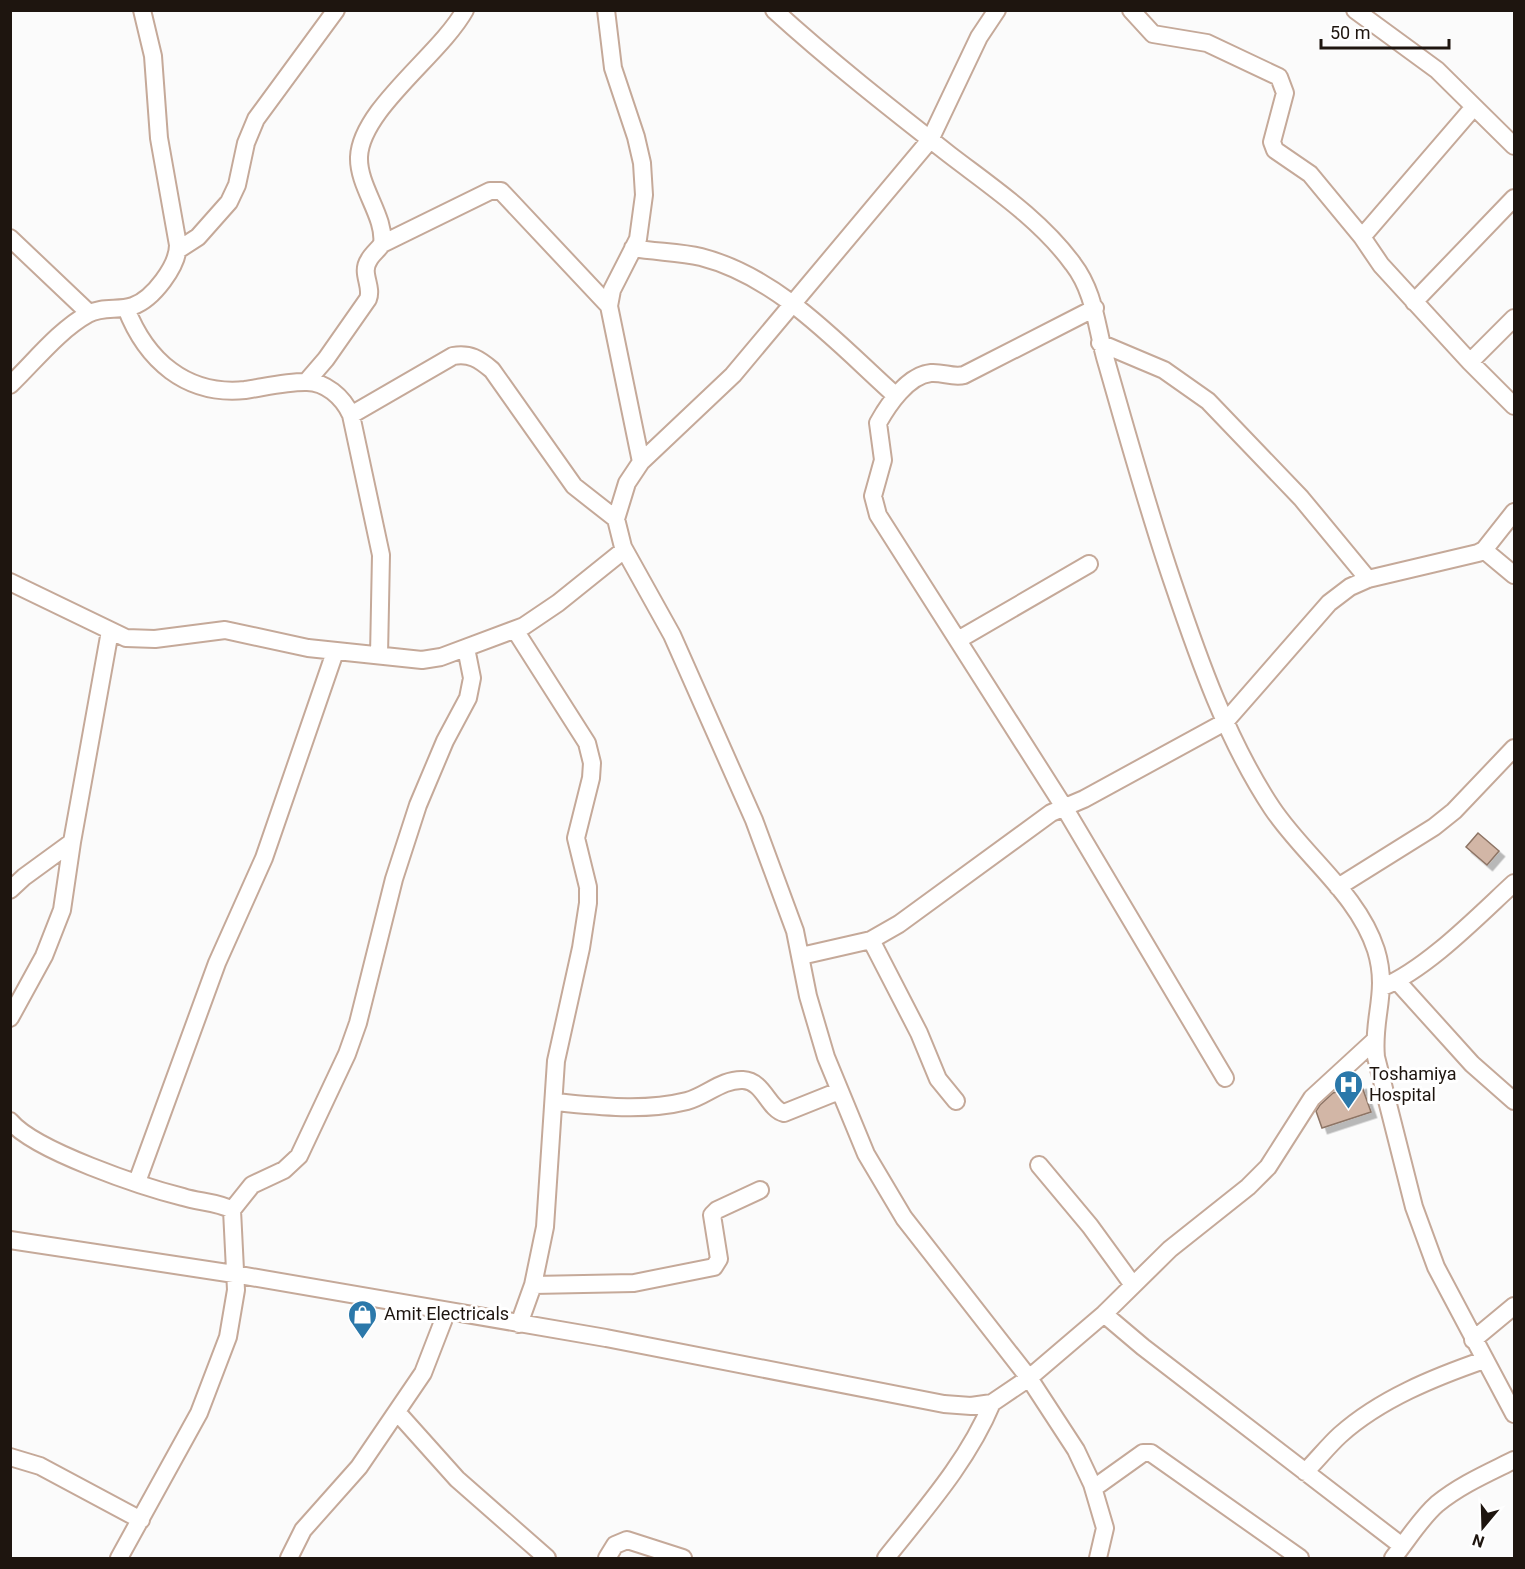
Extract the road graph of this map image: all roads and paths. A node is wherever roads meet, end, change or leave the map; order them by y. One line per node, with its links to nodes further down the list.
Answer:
1 (142, 10): 17 (street)
2 (336, 10): 17 (street)
3 (465, 10): 15 (street)
4 (606, 10): 16 (street)
5 (774, 10): 10 (street)
6 (997, 10): 10 (street)
7 (1131, 10): 13 (street)
8 (1355, 10): 9 (street)
9 (1473, 108): 11 (street); 13 (street)
10 (930, 140): 19 (street); 22 (street)
11 (1515, 146)
12 (1515, 198): 18 (street)
13 (1362, 237): 18 (street)
14 (10, 238): 23 (street)
15 (382, 244): 20 (street); 27 (street)
16 (633, 249): 19 (street); 20 (street)
17 (178, 250): 21 (street)
18 (1414, 302): 26 (street)
19 (794, 305): 29 (street); 32 (street)
20 (609, 306): 32 (street)
21 (126, 308): 23 (street); 27 (street)
22 (1095, 308): 25 (street); 29 (street)
23 (89, 313): 28 (street)
24 (1515, 318): 26 (street)
25 (1101, 343): 39 (street); 47 (street)
26 (1470, 362): 30 (street)
27 (307, 381): 31 (street)
28 (10, 385)
29 (896, 396): 43 (street)
30 (1515, 406)
31 (351, 415): 34 (street); 46 (street)
32 (641, 462): 34 (street)
33 (1515, 512): 36 (street)
34 (616, 519): 35 (street)
35 (624, 550): 41 (street); 55 (street)
36 (1484, 550): 38 (street); 39 (street)
37 (1089, 564): 43 (street)
38 (1515, 575)
39 (1368, 579): 47 (street)
40 (10, 582): 42 (street)
41 (515, 630): 44 (street); 63 (street)
42 (110, 631): 45 (street); 50 (street)
43 (958, 640): 49 (street)
44 (466, 648): 46 (street); 68 (street)
45 (335, 652): 46 (street); 66 (street)
46 (379, 655)
47 (1226, 723): 49 (street); 52 (street)
48 (1515, 748): 52 (street)
49 (1064, 807): 54 (street); 59 (street)
50 (72, 842): 53 (street); 57 (street)
51 (1515, 883): 56 (street)
52 (1338, 886): 56 (street)
53 (10, 890)
54 (870, 940): 55 (street); 61 (street)
55 (801, 956): 60 (street)
56 (1390, 984): 58 (street); 62 (street)
57 (10, 1018)
58 (1374, 1041): 72 (street); 77 (street)
59 (1225, 1078)
60 (839, 1091): 63 (street); 79 (street)
61 (956, 1101)
62 (1515, 1101)
63 (554, 1102): 71 (street)
64 (10, 1121): 66 (street)
65 (1039, 1165): 72 (street)
66 (137, 1182): 68 (street)
67 (760, 1190): 71 (street)
68 (232, 1210): 70 (street)
69 (10, 1240): 70 (street)
70 (234, 1274): 74 (street); 88 (street)
71 (533, 1285): 76 (street)
72 (1133, 1285): 75 (street)
73 (1515, 1306): 77 (street)
74 (447, 1311): 76 (street); 82 (street)
75 (1104, 1314): 79 (street); 86 (street)
76 (519, 1324): 81 (street)
77 (1473, 1340): 78 (street)
78 (1484, 1360): 80 (street); 86 (street)
79 (1029, 1378): 81 (street); 87 (street)
80 (1509, 1389): 83 (street)
81 (992, 1403): 95 (street)
82 (397, 1412): 91 (street); 92 (street)
83 (1515, 1414)
84 (10, 1457): 88 (street)
85 (1515, 1460): 89 (street)
86 (1305, 1472): 89 (street)
87 (1094, 1488): 96 (street); 97 (street)
88 (141, 1520): 90 (street)
89 (1397, 1552)
90 (119, 1558)
91 (289, 1558)
92 (547, 1558)
93 (607, 1558): 94 (street)
94 (683, 1558)
95 (886, 1558)
96 (1098, 1558)
97 (1300, 1558)

